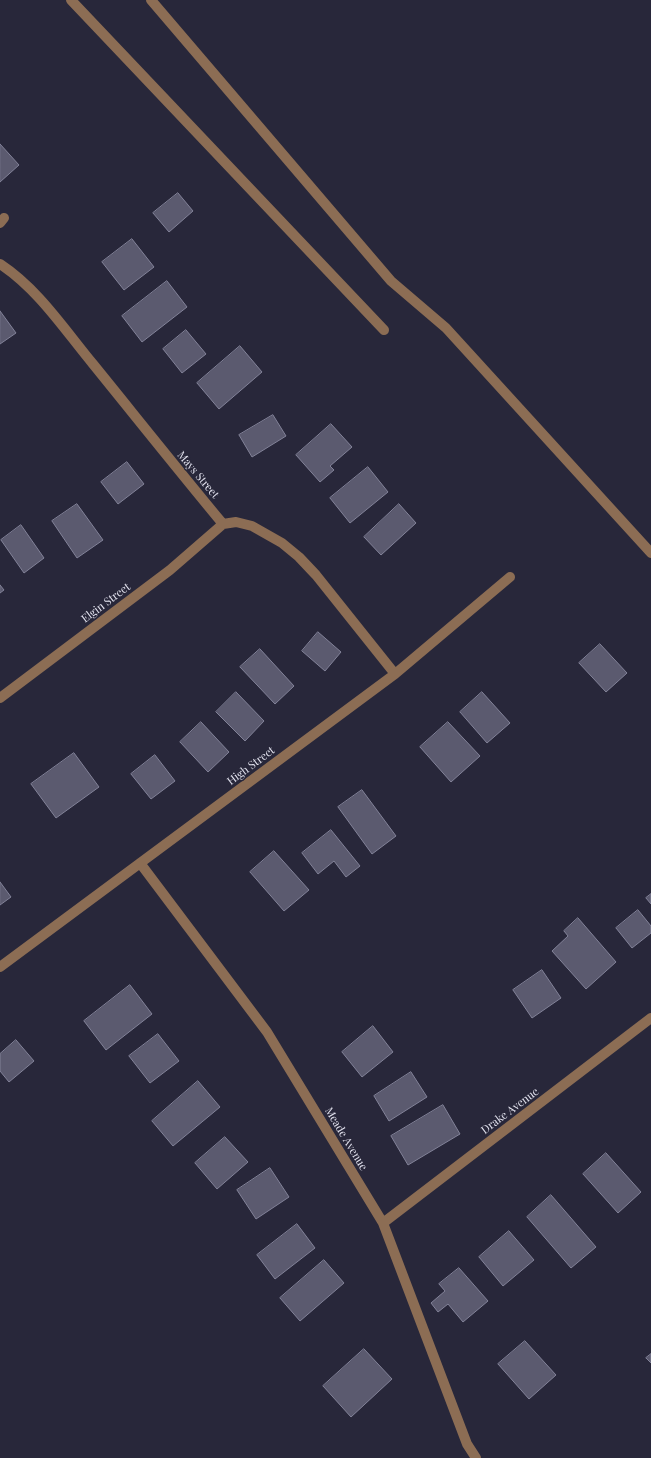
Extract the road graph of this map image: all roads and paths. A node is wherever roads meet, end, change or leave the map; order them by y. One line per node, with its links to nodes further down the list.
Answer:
1 (71, 0): 4 (street)
2 (151, 0): 6 (street)
3 (0, 264): 5 (street, Mays Street)
4 (384, 330)
5 (223, 524): 8 (street); 9 (street, Elgin Street)
6 (651, 553)
7 (510, 577): 8 (street, High Street)
8 (395, 674): 10 (street, High Street)
9 (0, 698)
10 (140, 863): 11 (street, High Street); 13 (street, Meade Avenue)
11 (0, 967)
12 (651, 1018): 13 (street, Drake Avenue)
13 (383, 1223): 14 (street, Meade Avenue)
14 (476, 1458)

